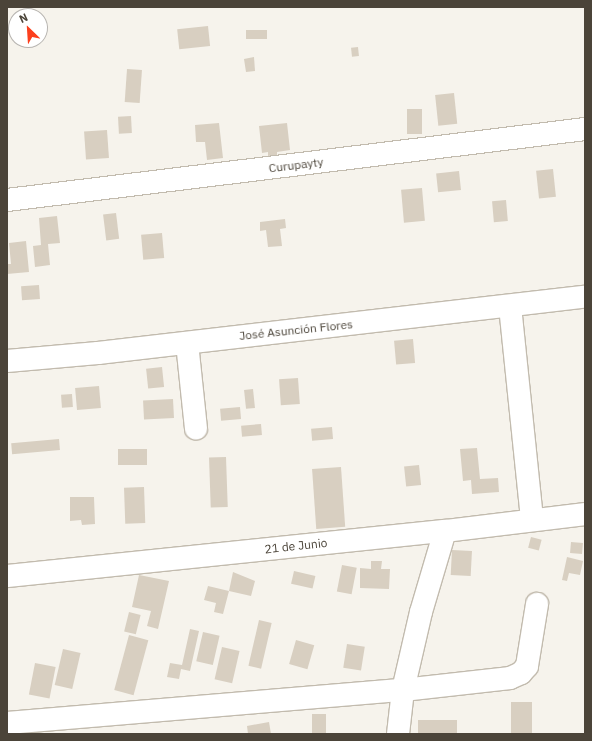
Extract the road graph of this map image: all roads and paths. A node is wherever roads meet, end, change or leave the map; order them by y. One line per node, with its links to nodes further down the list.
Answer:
1 (585, 130): 2 (street, Curupayty)
2 (7, 200)
3 (585, 297): 4 (street, José Asunción Flores)
4 (510, 306): 5 (street, José Asunción Flores); 9 (street)
5 (187, 343): 6 (street, José Asunción Flores); 7 (street)
6 (7, 361)
7 (196, 429)
8 (585, 514): 9 (street, 21 de Junio)
9 (532, 520): 10 (street, 21 de Junio)
10 (445, 531): 11 (street, 21 de Junio); 13 (street)
11 (7, 576)
12 (537, 604): 13 (street)
13 (403, 690): 14 (street); 15 (street)
14 (7, 723)
15 (398, 734)

